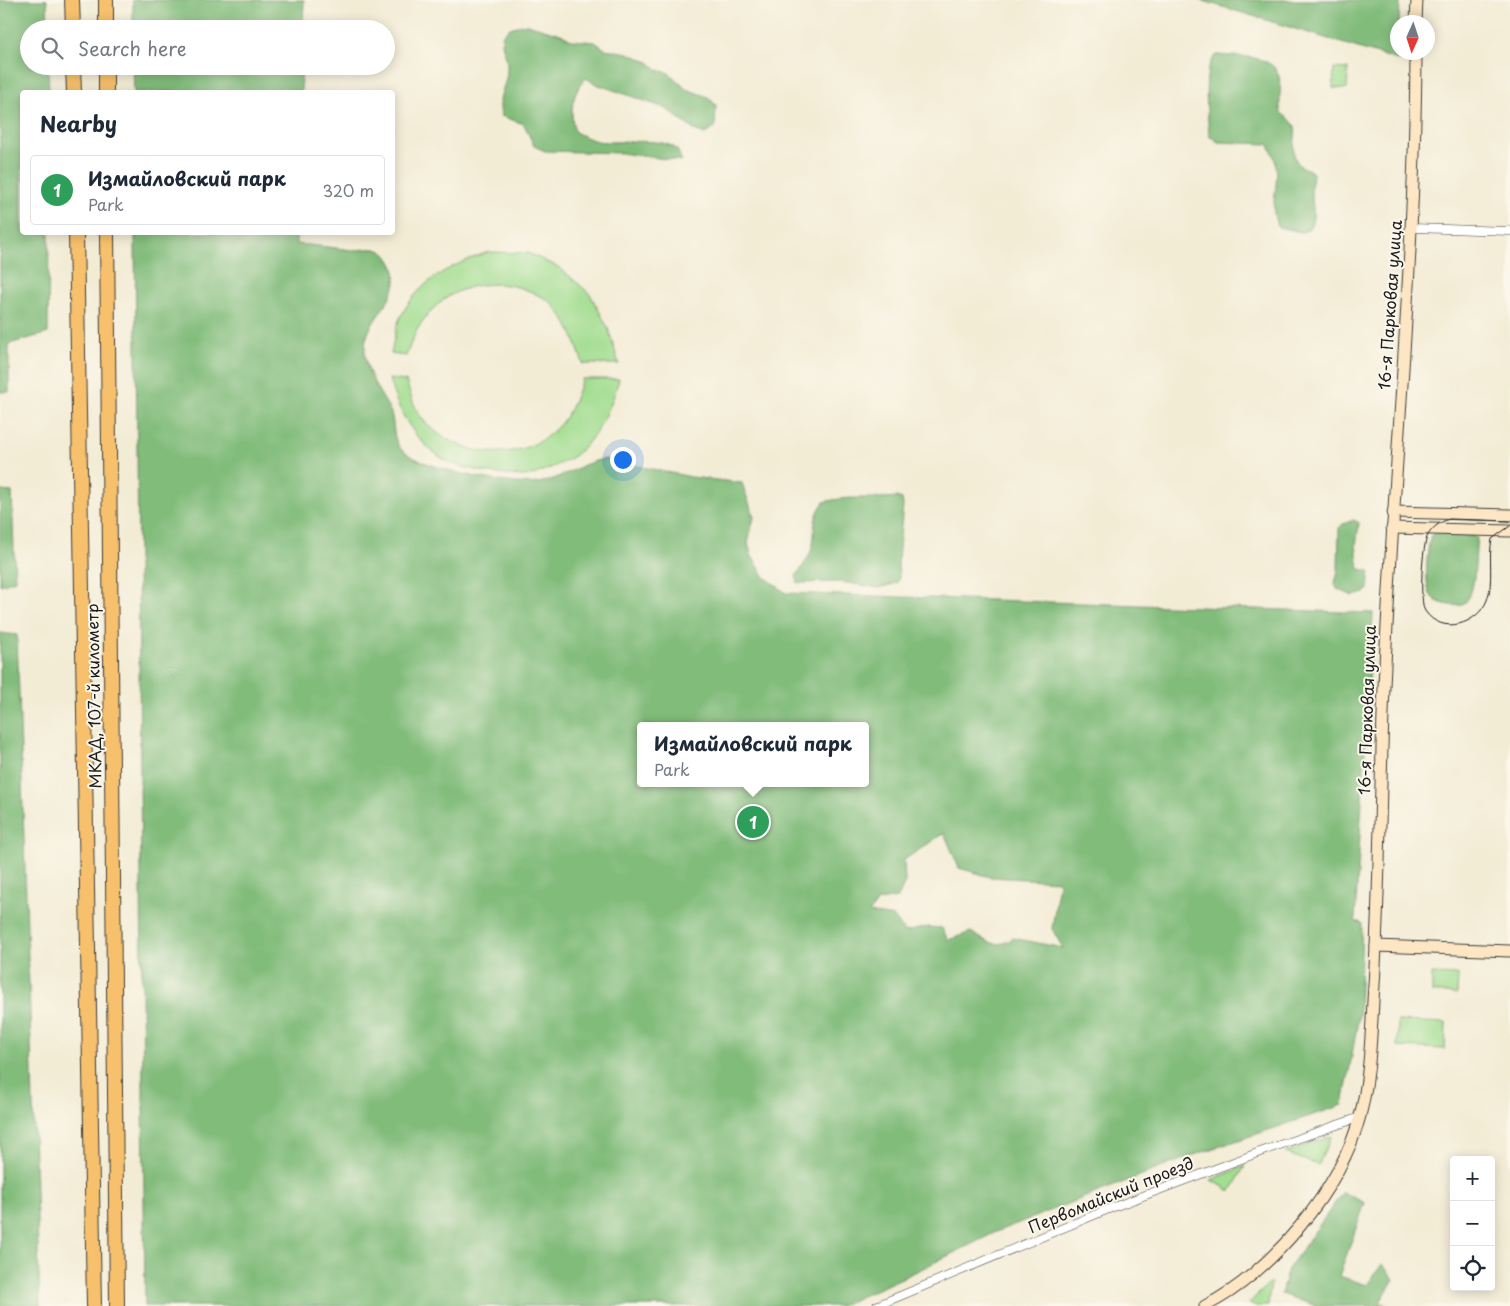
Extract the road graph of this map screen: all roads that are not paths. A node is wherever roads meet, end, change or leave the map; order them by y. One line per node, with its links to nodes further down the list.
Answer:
1 (72, 0): 5 (highway)
2 (106, 0): 6 (highway)
3 (1417, 0): 4 (main road)
4 (1416, 15)
5 (73, 20)
6 (106, 20)
7 (1416, 60): 12 (main road, 16-я Парковая улица)
8 (74, 75): 10 (highway)
9 (106, 75): 11 (highway)
10 (74, 90)
11 (106, 90)
12 (1412, 228): 13 (street); 16 (main road, 16-я Парковая улица)
13 (1510, 231)
14 (76, 235): 23 (highway, МКАД, 107-й километр)
15 (107, 235): 24 (highway, МКАД, 107-й километр)
16 (1393, 512): 17 (main road); 18 (main road, 16-я Парковая улица)
17 (1510, 515)
18 (1392, 528): 19 (main road); 20 (main road, 16-я Парковая улица)
19 (1510, 532)
20 (1376, 946): 21 (main road); 22 (main road, 16-я Парковая улица)
21 (1510, 951)
22 (1360, 1117): 25 (street, Первомайский проезд); 26 (main road, 16-я Парковая улица)
23 (94, 1306)
24 (117, 1306)
25 (876, 1306)
26 (1204, 1306)

